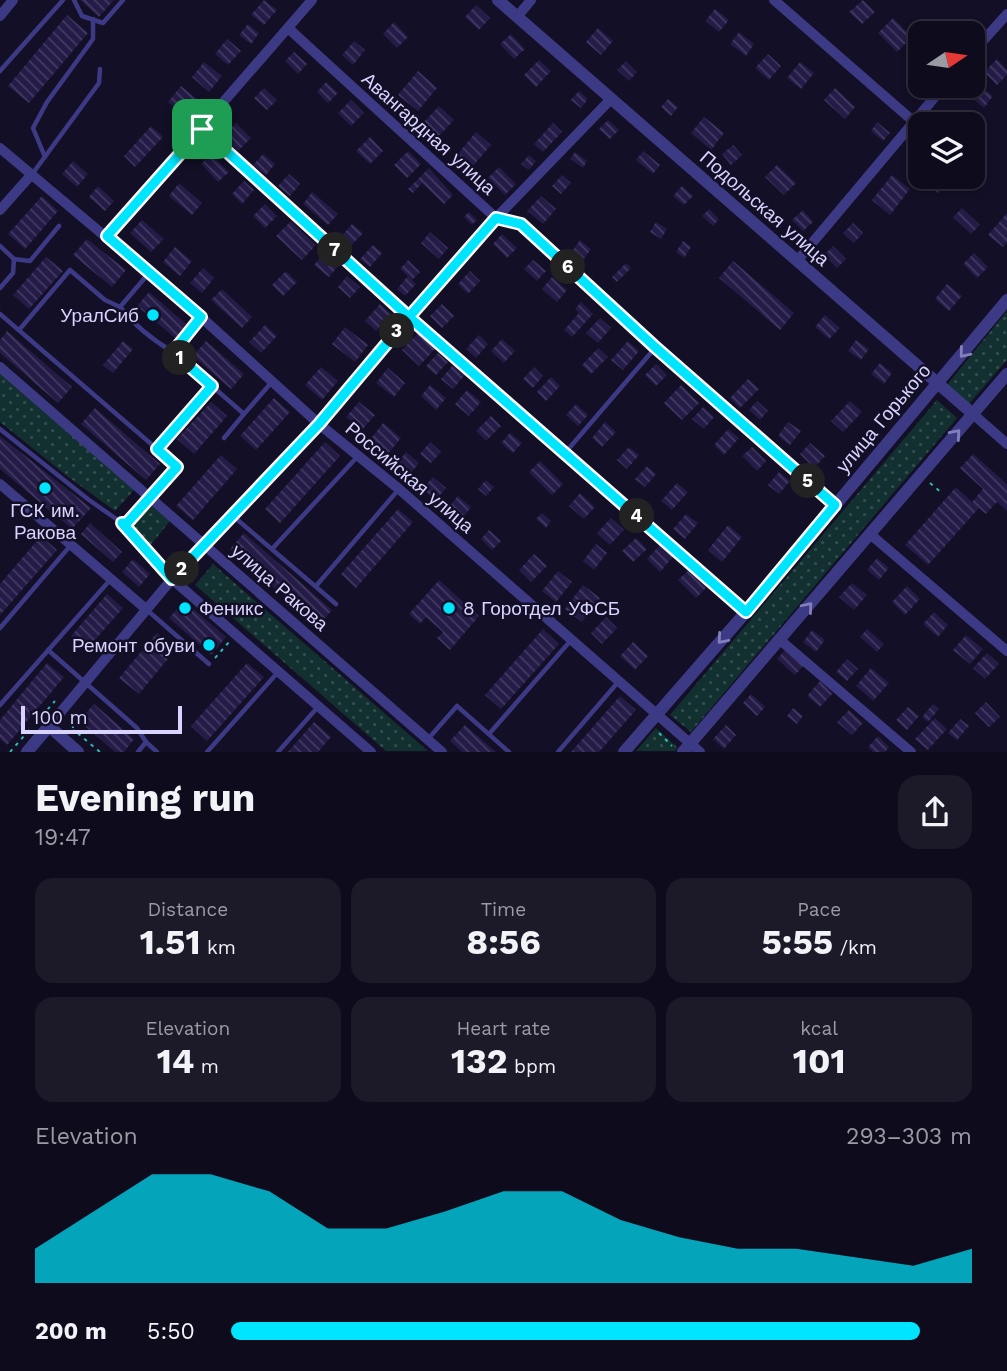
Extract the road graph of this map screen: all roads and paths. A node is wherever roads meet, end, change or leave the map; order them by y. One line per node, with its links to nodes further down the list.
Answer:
1 (13, 0): 10 (street)
2 (63, 0): 16 (lane)
3 (74, 0): 12 (lane)
4 (123, 0): 12 (lane)
5 (312, 0): 13 (street)
6 (498, 0): 11 (street, Подольская улица)
7 (531, 0): 11 (street)
8 (774, 0): 20 (street)
9 (1007, 14): 14 (street)
10 (0, 16)
11 (517, 17): 18 (street, Подольская улица)
12 (93, 19): 24 (lane)
13 (288, 28): 22 (street); 27 (street, Авангардная улица)
14 (985, 39)
15 (100, 69): 24 (lane)
16 (0, 71)
17 (933, 98): 19 (street)
18 (611, 99): 27 (street); 32 (street, Подольская улица)
19 (921, 112)
20 (908, 117)
21 (908, 127): 32 (street)
22 (202, 129): 29 (street); 39 (street)
23 (0, 148): 25 (street, Российская улица)
24 (45, 157): 25 (lane)
25 (32, 174): 26 (street); 29 (street, Российская улица)
26 (0, 210)
27 (496, 218): 39 (street); 41 (street, Авангардная улица)
28 (60, 226): 31 (lane)
29 (107, 236): 33 (street, Российская улица)
30 (0, 246): 31 (lane)
31 (15, 259): 34 (lane)
32 (797, 261): 46 (street, Подольская улица)
33 (149, 272): 36 (lane); 38 (street, Российская улица)
34 (0, 288)
35 (1007, 300): 46 (street, улица Горького, one-way to 46)
36 (120, 307): 40 (lane); 42 (lane)
37 (0, 314): 40 (lane)
38 (201, 317): 42 (lane); 45 (street, Российская улица)
39 (409, 317): 50 (street); 55 (street)
40 (19, 330): 54 (lane)
41 (655, 347): 55 (lane); 62 (street, Авангардная улица)
42 (173, 352): 47 (lane)
43 (0, 367): 61 (street, улица Ракова)
44 (1007, 374): 49 (street)
45 (272, 382): 48 (lane); 50 (street, Российская улица)
46 (937, 384): 49 (street, Подольская улица); 62 (street, улица Горького)
47 (212, 386): 48 (lane); 54 (lane)
48 (244, 414): 52 (lane)
49 (973, 414): 53 (street, Подольская улица); 57 (street, one-way to 49)
50 (319, 424): 56 (street, Российская улица); 63 (street)
51 (0, 429): 64 (lane)
52 (224, 438)
53 (1007, 444)
54 (157, 449): 61 (lane)
55 (565, 453): 74 (street)
56 (359, 456): 59 (street, Российская улица); 68 (lane)
57 (920, 475): 60 (path); 65 (street)
58 (0, 484): 66 (street)
59 (399, 488): 71 (lane); 77 (street, Российская улица)
60 (942, 493)
61 (149, 498): 64 (lane); 67 (street, улица Ракова)
62 (835, 505): 74 (street, улица Горького)
63 (232, 516): 67 (street); 68 (lane)
64 (122, 523): 70 (path)
65 (870, 534): 78 (street, one-way to 65); 80 (street)
66 (71, 545): 69 (street); 75 (lane)
67 (205, 545): 70 (street); 92 (street, улица Ракова)
68 (272, 549): 71 (lane)
69 (111, 579): 73 (street); 79 (lane)
70 (172, 579): 73 (street); 76 (street)
71 (316, 587): 72 (lane)
72 (336, 604)
73 (146, 609): 81 (lane); 84 (street)
74 (746, 612): 88 (street, улица Горького, one-way to 88)
75 (0, 628)
76 (236, 634): 81 (path); 82 (street)
77 (572, 639): 83 (street, Российская улица); 91 (lane)
78 (780, 640): 94 (street); 106 (street)
79 (48, 650): 84 (lane); 85 (lane)
80 (1007, 651)
81 (209, 664)
82 (279, 671): 86 (street); 99 (lane)
83 (620, 681): 88 (street, Российская улица); 104 (lane)
84 (85, 682): 89 (street); 93 (lane)
85 (1, 702)
86 (319, 706): 100 (lane); 101 (street)
87 (75, 716): 90 (path)
88 (653, 719): 94 (street, Российская улица); 94 (path); 105 (street, улица Горького)
89 (49, 726): 95 (street); 96 (street)
90 (74, 730)
91 (489, 734): 92 (lane); 103 (lane)
92 (428, 739): 102 (street, улица Ракова)
93 (146, 742): 97 (lane); 98 (lane)
94 (688, 749)
95 (27, 751)
96 (78, 751)
97 (138, 751)
98 (157, 751)
99 (207, 751)
100 (278, 751)
101 (372, 751)
102 (442, 751)
103 (509, 751)
104 (558, 751)
105 (624, 751)
106 (911, 751)

